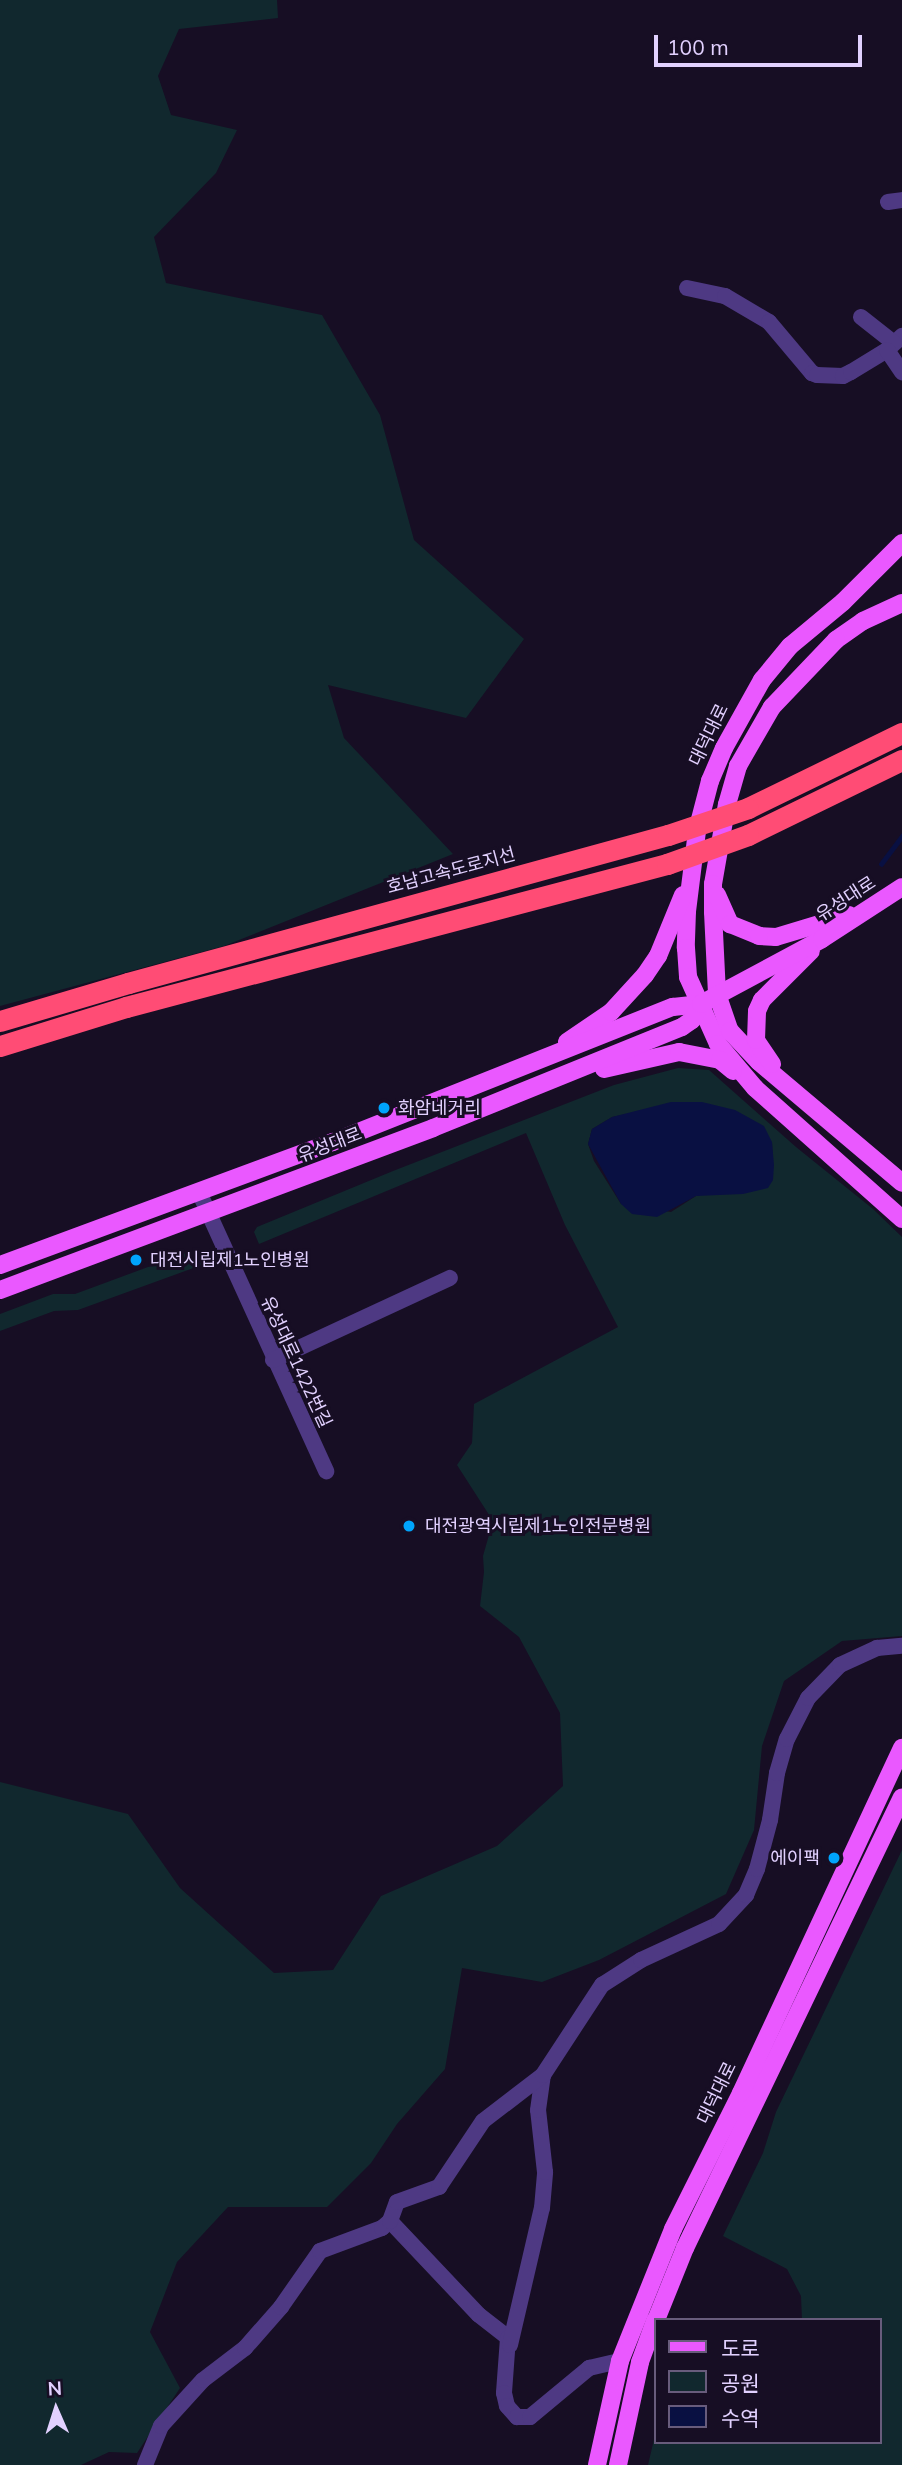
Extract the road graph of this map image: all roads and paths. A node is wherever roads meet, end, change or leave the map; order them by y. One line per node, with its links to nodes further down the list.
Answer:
1 (687, 288): 3 (street)
2 (861, 317): 3 (street)
3 (894, 343): 4 (street)
4 (902, 372)
5 (902, 542): 9 (main road, 대덕대로)
6 (902, 603): 10 (main road)
7 (902, 733): 17 (highway, 호남고속도로지선, bridge)
8 (902, 760): 18 (highway, bridge)
9 (690, 879): 13 (main road); 16 (main road, 대덕대로); 19 (main road)
10 (713, 884): 12 (main road); 13 (main road)
11 (902, 887): 12 (main road, 유성대로)
12 (873, 908): 14 (main road, 유성대로)
13 (713, 912): 15 (main road)
14 (822, 939): 15 (main road, 유성대로); 21 (main road)
15 (718, 994): 16 (main road, 유성대로); 21 (main road)
16 (701, 1004): 19 (main road, 유성대로); 20 (main road, 유성대로); 22 (main road, 대덕대로)
17 (0, 1021)
18 (0, 1046)
19 (519, 1069): 24 (main road, 유성대로)
20 (559, 1077): 22 (main road); 25 (main road, 유성대로)
21 (782, 1079): 23 (main road)
22 (755, 1088): 26 (main road)
23 (902, 1183)
24 (198, 1192): 25 (street, 유성대로1422번길); 27 (main road, 유성대로)
25 (207, 1215): 29 (main road, 유성대로); 30 (street, 유성대로1422번길)
26 (902, 1219)
27 (0, 1265)
28 (450, 1278): 30 (street)
29 (0, 1290)
30 (273, 1360): 31 (street, 유성대로1422번길)
31 (326, 1471)
32 (902, 1646): 35 (street)
33 (902, 1748): 40 (main road, 대덕대로)
34 (902, 1798): 37 (main road)
35 (543, 2075): 36 (street); 39 (street)
36 (390, 2221): 39 (street); 41 (street)
37 (656, 2318)
38 (654, 2323): 43 (main road)
39 (510, 2345): 40 (street)
40 (620, 2361): 42 (main road, 대덕대로)
41 (145, 2465)
42 (597, 2465)
43 (618, 2465)

